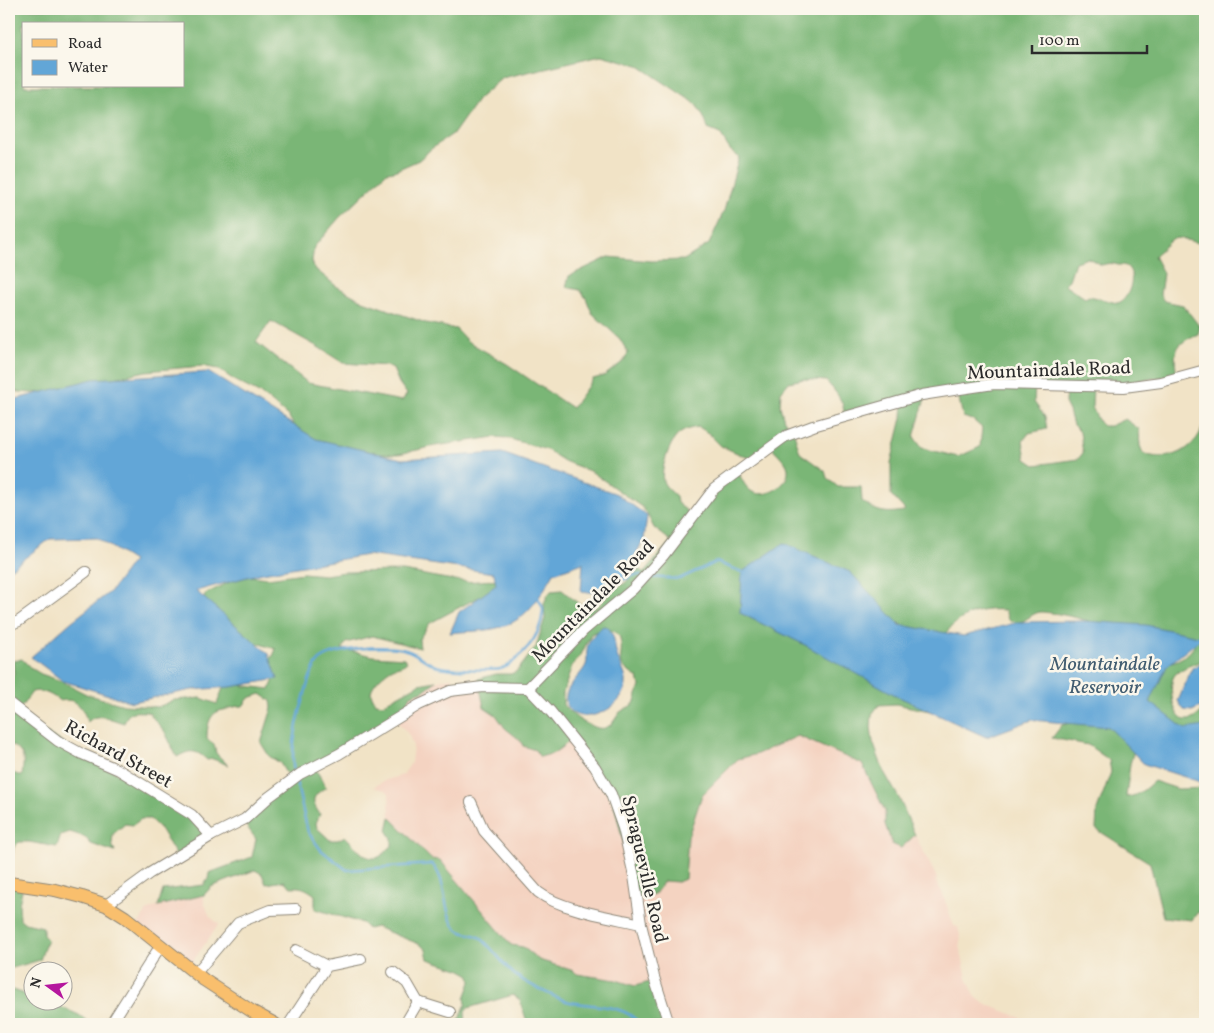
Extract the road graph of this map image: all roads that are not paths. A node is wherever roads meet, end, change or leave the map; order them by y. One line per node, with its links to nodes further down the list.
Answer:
1 (1205, 370): 4 (street, Mountaindale Road)
2 (86, 572): 3 (street)
3 (9, 625)
4 (528, 688): 7 (street, Mountaindale Road); 11 (street, Spragueville Road)
5 (9, 703): 7 (street, Richard Street)
6 (471, 802): 11 (street)
7 (211, 836): 9 (street, Mountaindale Road)
8 (9, 883): 9 (main road)
9 (106, 905): 12 (main road)
10 (296, 908): 17 (street)
11 (641, 924): 24 (street, Spragueville Road)
12 (161, 945): 17 (main road); 20 (street)
13 (296, 950): 15 (street)
14 (361, 959): 15 (street)
15 (327, 966): 22 (street)
16 (393, 972): 18 (street)
17 (196, 973): 21 (main road)
18 (418, 1002): 19 (street); 23 (street)
19 (450, 1012)
20 (111, 1024)
21 (275, 1024)
22 (290, 1024)
23 (405, 1024)
24 (669, 1024)

